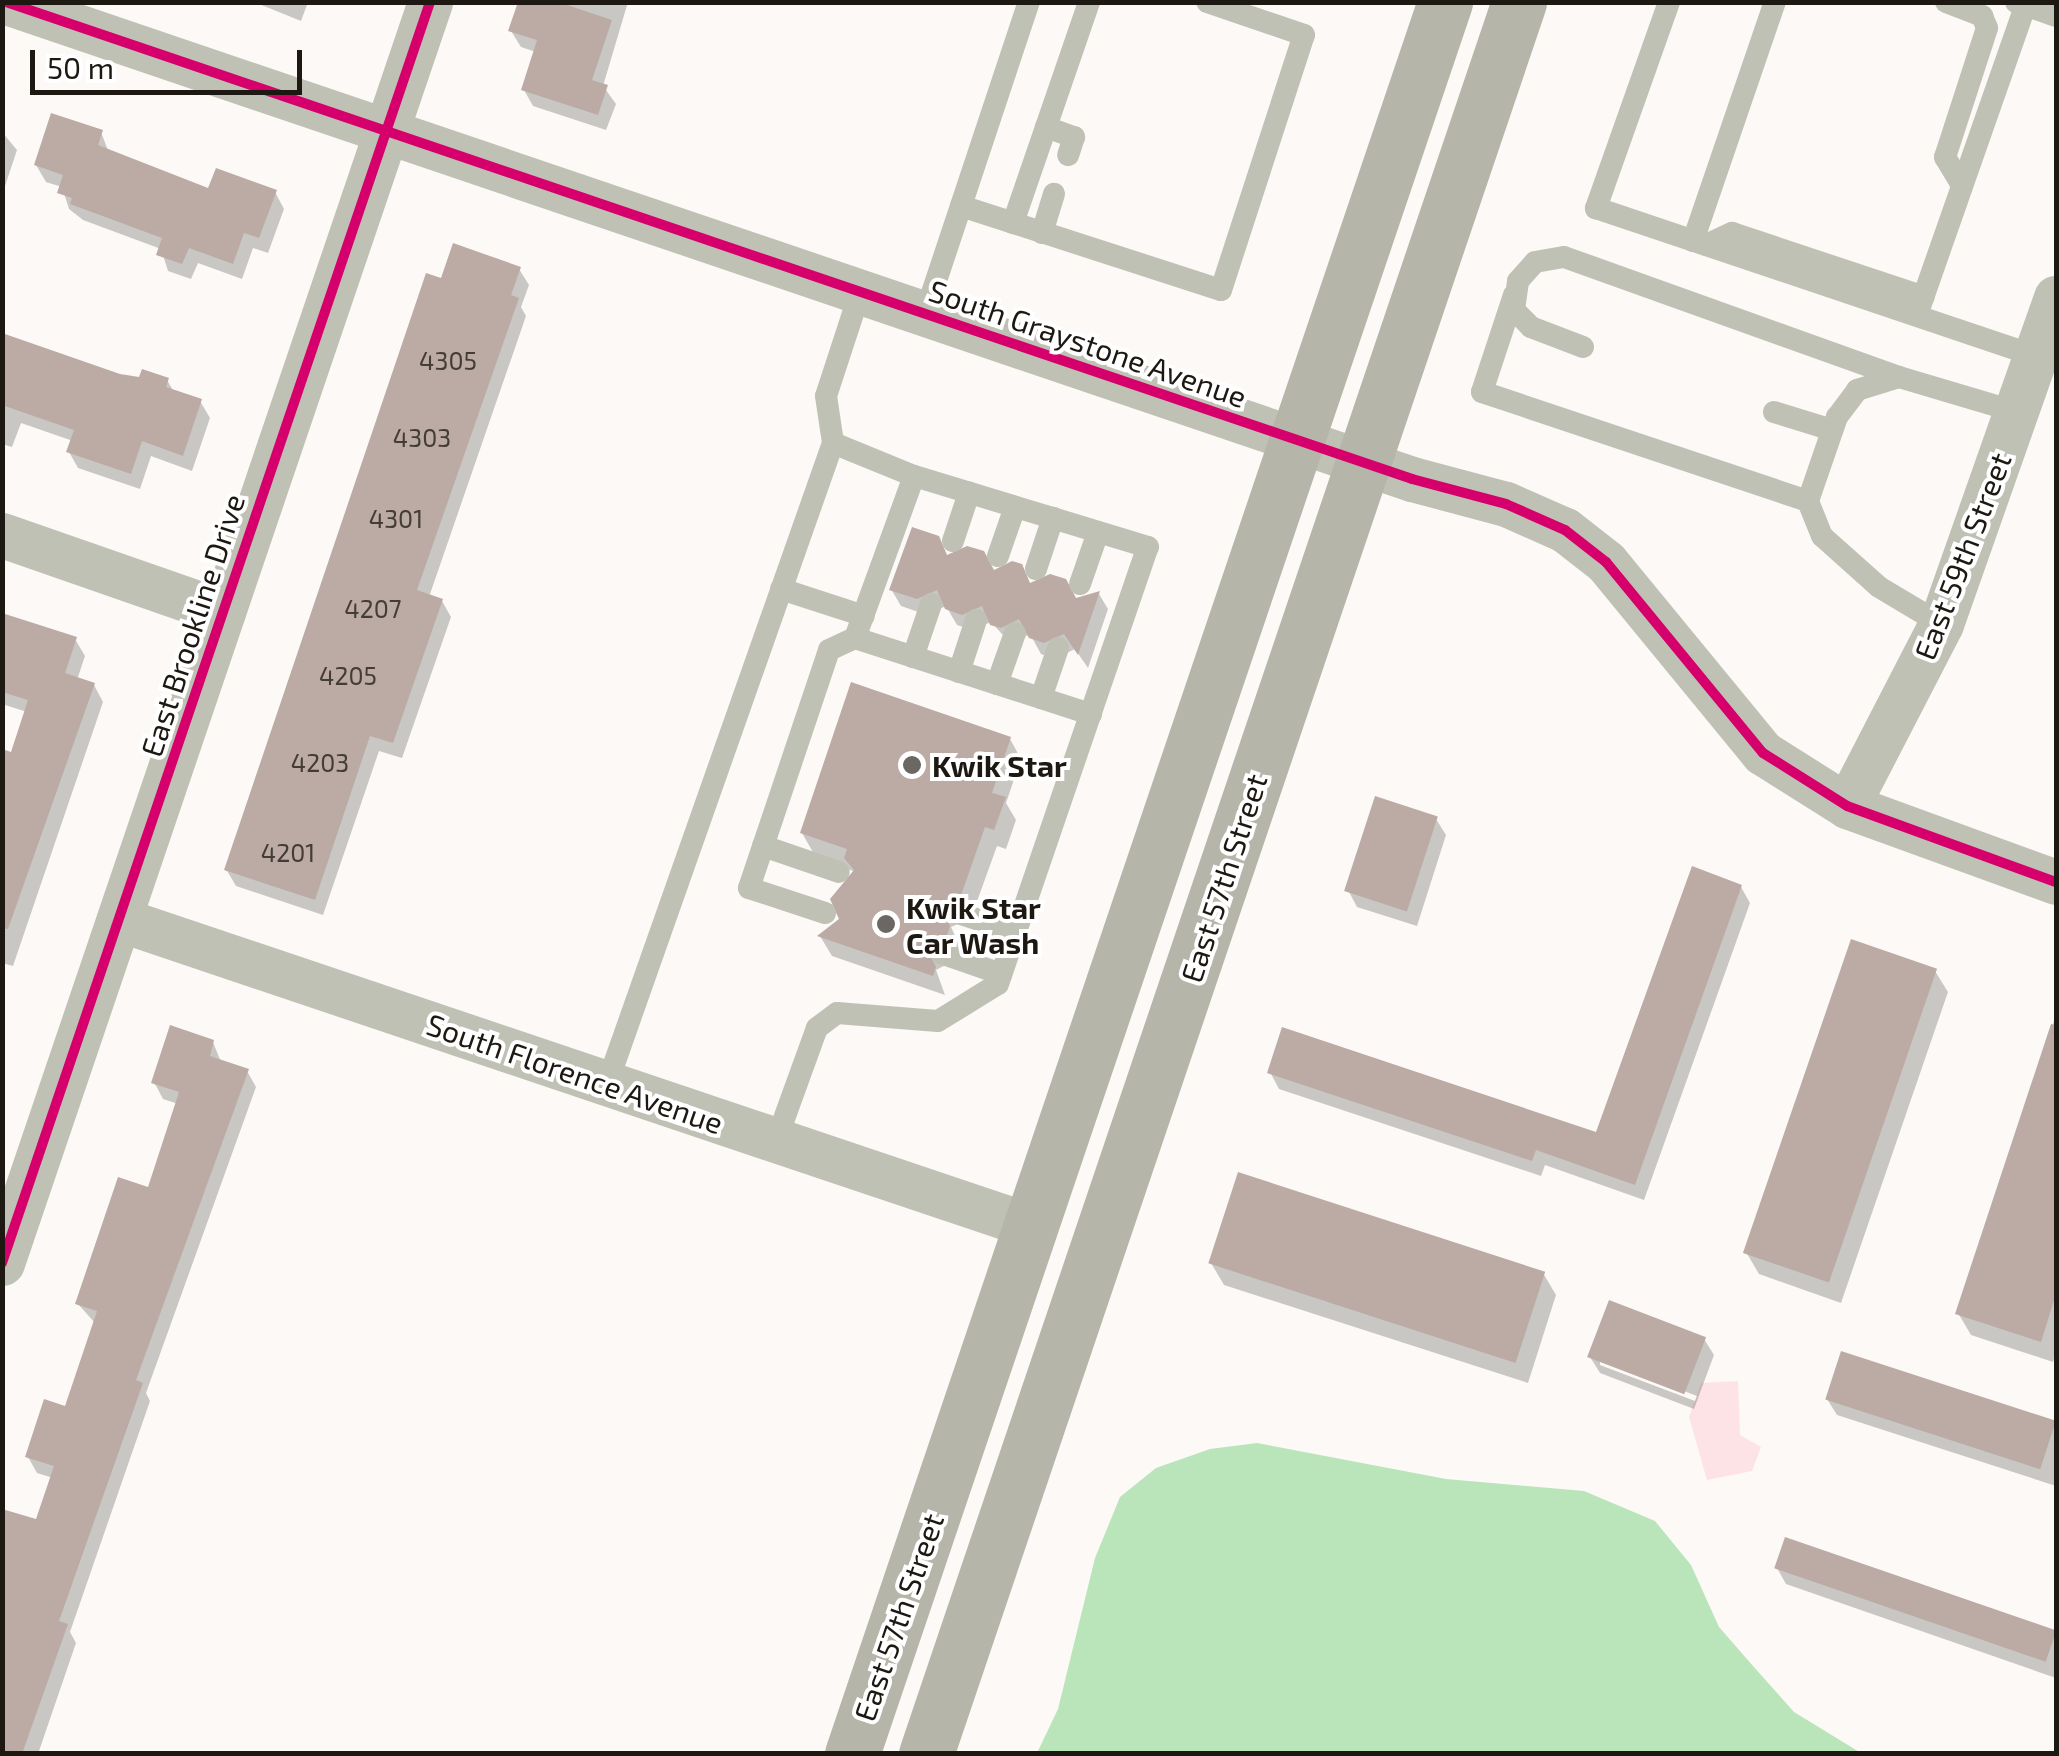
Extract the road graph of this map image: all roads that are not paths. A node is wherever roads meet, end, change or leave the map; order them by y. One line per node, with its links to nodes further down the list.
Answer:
1 (6, 2): 14 (street, South Graystone Avenue)
2 (430, 2): 14 (street, East Brookline Drive)
3 (1029, 2): 18 (lane)
4 (1090, 2): 13 (lane)
5 (1207, 2): 20 (lane)
6 (1444, 2): 33 (main road, East 57th Street)
7 (1519, 2): 35 (main road, East 57th Street)
8 (1669, 2): 21 (lane)
9 (1776, 2): 21 (lane)
10 (1946, 2): 16 (lane)
11 (2020, 4): 12 (lane); 16 (lane)
12 (2056, 16)
13 (1046, 128): 15 (lane); 19 (lane)
14 (382, 131): 22 (street, South Graystone Avenue); 49 (street, East Brookline Drive)
15 (1068, 155)
16 (1962, 185): 25 (lane)
17 (1054, 194): 20 (lane)
18 (961, 206): 19 (lane); 26 (lane)
19 (1014, 223): 20 (lane)
20 (1042, 233)
21 (1699, 243): 25 (lane)
22 (860, 292): 26 (street, South Graystone Avenue); 34 (lane)
23 (1514, 295): 27 (lane); 29 (lane); 38 (lane)
24 (2056, 298): 28 (street, East 59th Street)
25 (1920, 306): 28 (lane)
26 (925, 314): 33 (street, South Graystone Avenue)
27 (1583, 347)
28 (2036, 356): 31 (street, East 59th Street)
29 (1898, 378): 31 (lane); 32 (lane)
30 (1774, 412): 32 (lane)
31 (2017, 412): 52 (street, East 59th Street)
32 (1832, 430): 38 (lane)
33 (1296, 440): 35 (street, South Graystone Avenue); 73 (main road, East 57th Street)
34 (833, 443): 36 (lane); 47 (lane)
35 (1363, 462): 61 (street, South Graystone Avenue); 76 (main road, East 57th Street)
36 (914, 476): 37 (lane); 50 (lane)
37 (969, 493): 39 (lane); 43 (lane)
38 (1808, 501): 52 (lane)
39 (1015, 506): 40 (lane); 44 (lane)
40 (1053, 518): 41 (lane); 45 (lane)
41 (1098, 532): 46 (lane); 60 (lane)
42 (2, 534): 49 (street)
43 (953, 541)
44 (998, 556)
45 (1036, 569)
46 (1080, 584)
47 (782, 589): 50 (lane); 71 (lane)
48 (931, 604): 56 (lane)
49 (223, 612): 67 (street, East Brookline Drive)
50 (864, 616): 54 (lane)
51 (976, 620): 57 (lane)
52 (1941, 624): 61 (street, East 59th Street)
53 (1015, 633): 58 (lane)
54 (855, 638): 56 (lane); 62 (lane)
55 (1058, 648): 59 (lane)
56 (914, 657): 57 (lane)
57 (959, 672): 58 (lane)
58 (997, 684): 59 (lane)
59 (1041, 698): 60 (lane)
60 (1091, 714): 68 (lane)
61 (1847, 806): 64 (street, South Graystone Avenue)
62 (763, 846): 63 (lane); 66 (lane)
63 (839, 872)
64 (2056, 882)
65 (956, 912): 68 (lane)
66 (825, 913)
67 (119, 920): 71 (street, South Florence Avenue); 74 (street, East Brookline Drive)
68 (1016, 932): 70 (lane)
69 (941, 953): 70 (lane)
70 (1002, 974): 72 (lane)
71 (607, 1084): 72 (street, South Florence Avenue)
72 (776, 1141): 73 (street, South Florence Avenue)
73 (1030, 1226): 75 (main road, East 57th Street)
74 (2, 1263)
75 (852, 1754)
76 (926, 1754)

